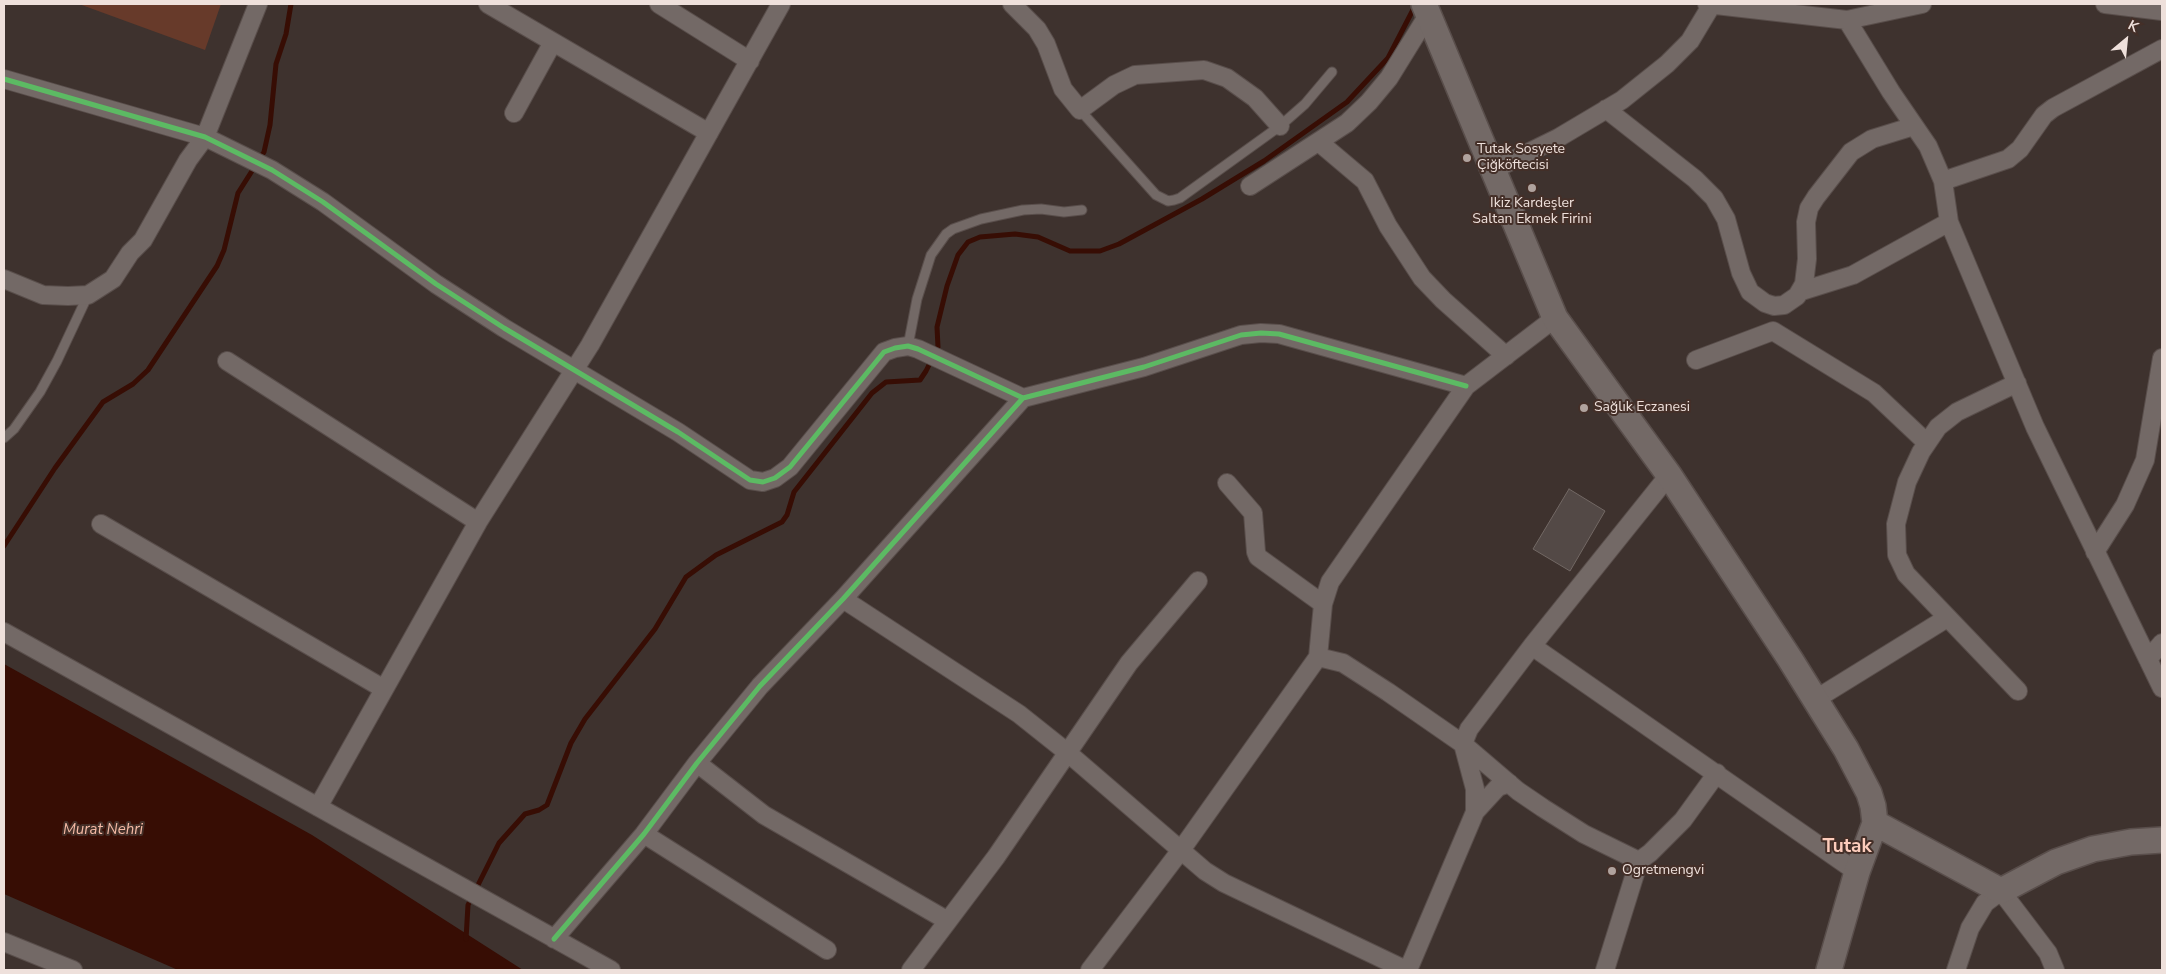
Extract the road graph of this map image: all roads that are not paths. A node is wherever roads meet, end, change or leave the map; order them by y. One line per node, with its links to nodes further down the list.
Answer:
1 (258, 4): 23 (street)
2 (488, 4): 12 (street)
3 (659, 4): 14 (street)
4 (781, 4): 14 (street)
5 (1012, 4): 18 (street)
6 (1917, 4): 11 (street)
7 (2105, 4): 10 (street)
8 (1709, 5): 11 (street); 17 (street)
9 (1426, 10): 24 (street); 25 (main road)
10 (2162, 11)
11 (1848, 20): 21 (street)
12 (553, 42): 19 (street); 22 (street)
13 (2162, 49): 26 (street)
14 (750, 61): 22 (street)
15 (1332, 72): 20 (lane)
16 (4, 78): 23 (street)
17 (1606, 109): 25 (street); 33 (street)
18 (1080, 110): 20 (street); 20 (lane)
19 (514, 113)
20 (1280, 126)
21 (1914, 126): 26 (street); 31 (street)
22 (709, 133): 41 (street)
23 (205, 137): 32 (street); 41 (street)
24 (1320, 143): 27 (street); 37 (street)
25 (1493, 170): 34 (main road)
26 (1943, 181): 29 (street)
27 (1250, 186)
28 (1082, 210): 36 (lane)
29 (1949, 222): 31 (street); 42 (street)
30 (4, 279): 32 (street)
31 (1802, 291): 33 (street)
32 (88, 295): 45 (lane)
33 (1774, 306): 35 (street)
34 (1555, 318): 37 (street); 47 (main road)
35 (1774, 331): 39 (street); 46 (street)
36 (913, 348): 41 (street); 44 (street)
37 (1506, 356): 43 (street)
38 (2162, 358): 51 (street)
39 (1696, 360)
40 (227, 361): 49 (street)
41 (574, 370): 49 (street)
42 (2017, 384): 46 (street); 51 (street)
43 (1466, 386): 44 (street); 54 (street)
44 (1023, 398): 53 (street)
45 (4, 438)
46 (1927, 443): 55 (street)
47 (1668, 475): 58 (street); 64 (main road)
48 (1227, 483): 54 (street)
49 (478, 522): 62 (street)
50 (101, 524): 62 (street)
51 (2095, 552): 60 (street)
52 (1198, 581): 66 (street)
53 (843, 599): 66 (street); 67 (street)
54 (1323, 604): 59 (street)
55 (1947, 618): 63 (street); 64 (street)
56 (4, 632): 70 (street)
57 (2162, 643): 60 (street)
58 (1532, 646): 65 (street); 68 (street)
59 (1318, 657): 65 (street); 75 (street)
60 (2148, 659): 61 (street)
61 (2162, 688)
62 (384, 690): 70 (street)
63 (2018, 691)
64 (1816, 699): 72 (main road)
65 (1463, 744): 69 (street); 71 (street)
66 (1068, 753): 75 (street); 79 (street)
67 (697, 763): 73 (street); 79 (street)
68 (1717, 773): 76 (street); 77 (street)
69 (1508, 783): 71 (street); 76 (street)
70 (318, 806): 80 (street)
71 (1475, 812): 87 (street)
72 (1875, 823): 77 (main road); 78 (main road)
73 (644, 834): 80 (street); 82 (street)
74 (2162, 840): 78 (main road)
75 (1181, 850): 86 (street); 87 (street)
76 (1639, 861): 88 (street)
77 (1857, 872): 89 (main road)
78 (2001, 891): 90 (street); 91 (street)
79 (948, 921): 85 (street)
80 (554, 939): 84 (street)
81 (4, 942): 83 (street)
82 (827, 950)
83 (73, 970)
84 (611, 970)
85 (911, 970)
86 (1090, 970)
87 (1407, 970)
88 (1605, 970)
89 (1829, 970)
90 (1956, 970)
91 (2055, 970)

